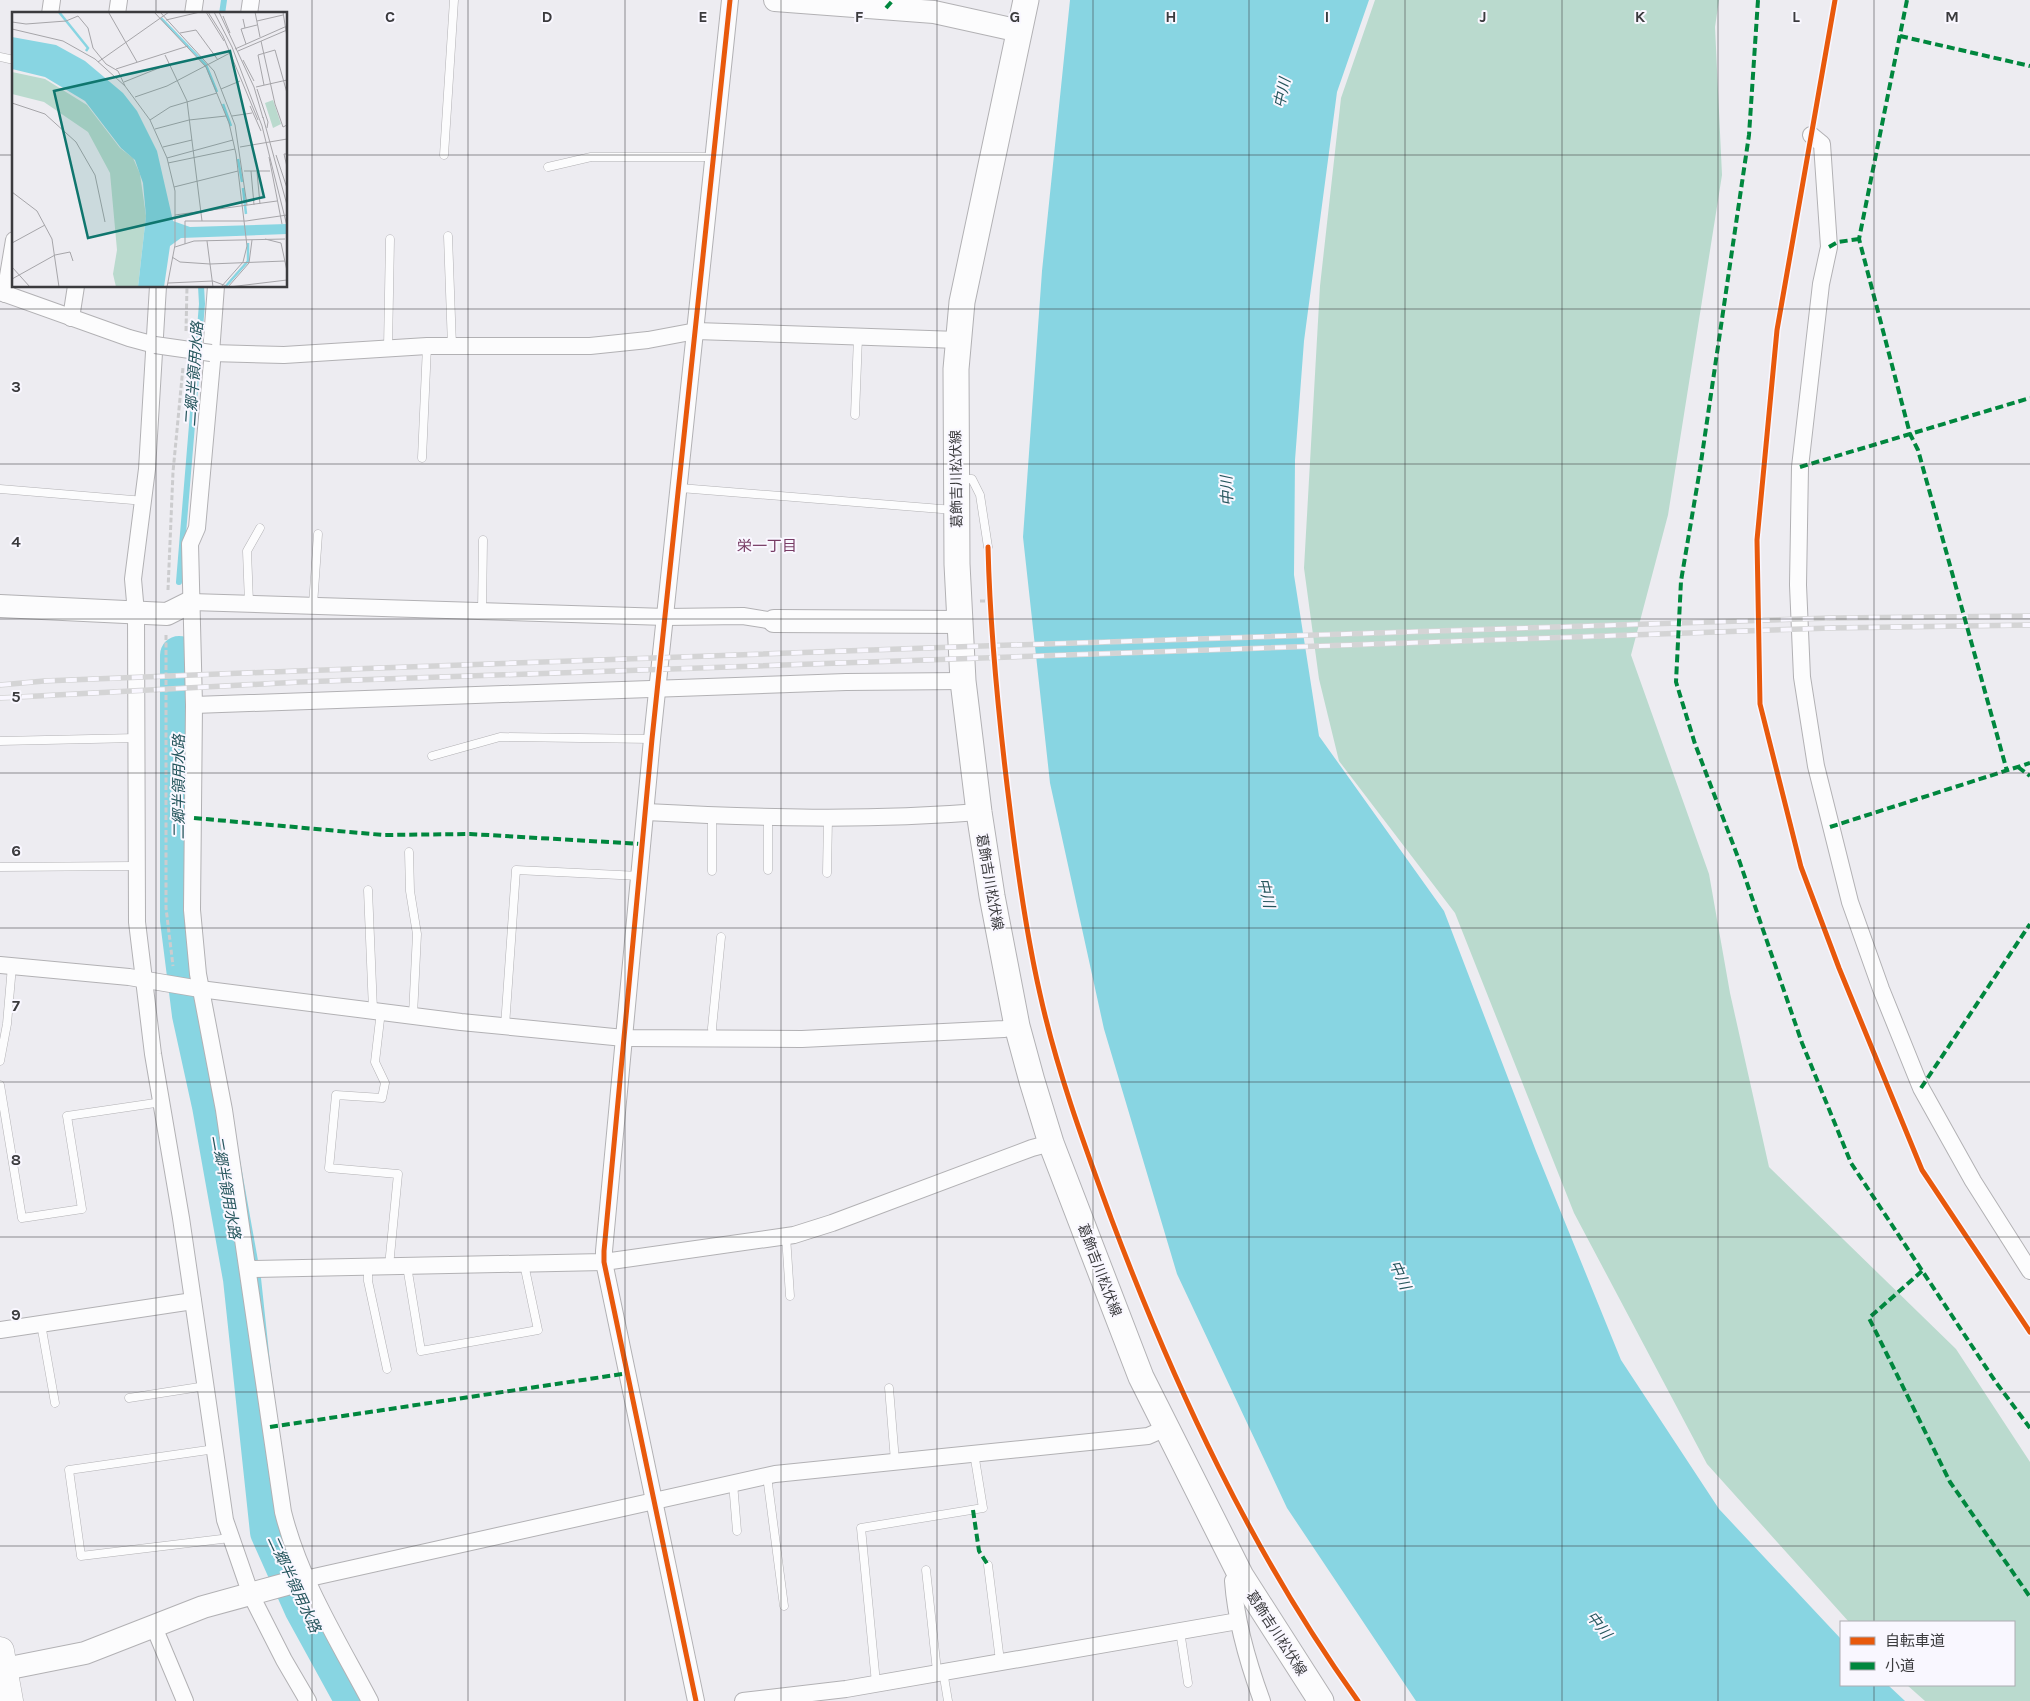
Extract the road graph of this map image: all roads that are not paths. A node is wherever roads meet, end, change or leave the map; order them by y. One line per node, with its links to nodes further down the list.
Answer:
1 (454, 0): 7 (lane)
2 (730, 0): 8 (street)
3 (775, 0): 5 (street)
4 (1026, 0): 5 (main road, 葛飾吉川松伏線)
5 (1020, 31): 20 (main road, 葛飾吉川松伏線)
6 (1811, 134): 87 (street)
7 (444, 155)
8 (715, 157): 9 (lane); 18 (street)
9 (548, 166)
10 (448, 236): 23 (lane)
11 (390, 239): 24 (lane)
12 (12, 249): 16 (street)
13 (76, 288): 17 (street)
14 (158, 288): 21 (street)
15 (216, 288): 25 (street)
16 (2, 293): 17 (street)
17 (71, 318): 21 (street)
18 (696, 331): 19 (street); 23 (street); 29 (street)
19 (858, 337): 20 (street); 26 (lane)
20 (958, 340): 28 (main road, 葛飾吉川松伏線)
21 (155, 345): 25 (street, bridge); 31 (street)
22 (427, 346): 23 (street); 24 (street); 27 (lane)
23 (452, 346)
24 (388, 348): 25 (street)
25 (211, 352): 37 (street)
26 (855, 415)
27 (422, 458)
28 (956, 479): 32 (main road, 葛飾吉川松伏線); 36 (lane)
29 (680, 488): 32 (lane); 43 (street)
30 (0, 489): 31 (lane)
31 (144, 500): 42 (street)
32 (956, 510): 45 (main road, 葛飾吉川松伏線)
33 (260, 528): 38 (lane)
34 (318, 534): 39 (lane)
35 (483, 540): 41 (lane)
36 (988, 547)
37 (190, 602): 38 (street); 42 (street); 48 (street)
38 (249, 603): 39 (street)
39 (313, 605): 41 (street)
40 (0, 606): 42 (street)
41 (482, 611): 43 (street)
42 (136, 614): 49 (street)
43 (666, 617): 44 (street); 47 (street)
44 (774, 621): 45 (street)
45 (960, 622): 46 (main road, 葛飾吉川松伏線)
46 (963, 681): 47 (street); 54 (main road, 葛飾吉川松伏線)
47 (658, 689): 48 (street); 50 (street)
48 (194, 705): 69 (street)
49 (137, 738): 51 (lane); 59 (street)
50 (652, 739): 52 (lane); 53 (street)
51 (0, 741)
52 (432, 756)
53 (646, 812): 55 (street); 64 (street)
54 (979, 812): 57 (street); 73 (main road, 葛飾吉川松伏線)
55 (712, 815): 56 (street); 62 (lane)
56 (768, 816): 57 (street); 61 (lane)
57 (828, 818): 63 (lane)
58 (409, 852): 71 (lane)
59 (136, 866): 60 (lane); 68 (street)
60 (0, 867)
61 (768, 870)
62 (712, 871)
63 (827, 873)
64 (640, 876): 72 (lane); 74 (street)
65 (368, 890): 70 (lane)
66 (721, 937): 75 (lane)
67 (6, 966): 68 (street); 76 (lane)
68 (142, 980): 69 (street); 78 (street)
69 (200, 989): 70 (street); 86 (street)
70 (377, 1011): 71 (street); 83 (lane)
71 (413, 1016): 72 (street)
72 (505, 1026): 74 (street)
73 (1017, 1026): 75 (street); 79 (main road, 葛飾吉川松伏線)
74 (624, 1038): 75 (street); 81 (street)
75 (713, 1040)
76 (0, 1061)
77 (0, 1085): 78 (lane)
78 (163, 1101): 89 (street)
79 (1051, 1143): 80 (street); 97 (main road, 葛飾吉川松伏線)
80 (786, 1236): 81 (street); 88 (lane)
81 (604, 1262): 82 (street); 103 (street)
82 (524, 1264): 84 (street); 84 (lane)
83 (389, 1266): 84 (street); 85 (street)
84 (407, 1266)
85 (368, 1267): 86 (street); 92 (lane)
86 (249, 1269): 109 (street)
87 (2030, 1271)
88 (790, 1296)
89 (193, 1301): 90 (street); 93 (street)
90 (41, 1324): 91 (street); 96 (lane)
91 (0, 1330)
92 (386, 1369)
93 (206, 1386): 95 (lane); 98 (street)
94 (889, 1388): 100 (lane)
95 (129, 1398)
96 (54, 1403)
97 (1166, 1428): 99 (street); 108 (main road, 葛飾吉川松伏線)
98 (215, 1449): 105 (street); 105 (lane)
99 (974, 1453): 100 (street); 118 (lane)
100 (895, 1461): 101 (street)
101 (767, 1476): 102 (street); 111 (lane)
102 (733, 1483): 103 (street); 104 (lane)
103 (655, 1502): 109 (street); 125 (street)
104 (737, 1531)
105 (230, 1538): 110 (street)
106 (988, 1565): 115 (lane)
107 (926, 1570): 117 (lane)
108 (1241, 1576): 112 (street); 128 (main road, 葛飾吉川松伏線)
109 (305, 1579): 110 (street); 124 (street)
110 (251, 1595): 113 (street); 123 (street)
111 (784, 1606)
112 (1238, 1621): 114 (street); 127 (street)
113 (154, 1626): 116 (street); 122 (street)
114 (1180, 1631): 115 (street); 119 (lane)
115 (1000, 1661): 117 (street)
116 (1, 1666): 121 (highway)
117 (940, 1671): 118 (street); 126 (lane)
118 (876, 1683): 120 (street)
119 (1188, 1683)
120 (752, 1700)
121 (9, 1701)
122 (185, 1701)
123 (308, 1701)
124 (370, 1701)
125 (696, 1701)
126 (948, 1701)
127 (1262, 1701)
128 (1321, 1701)

